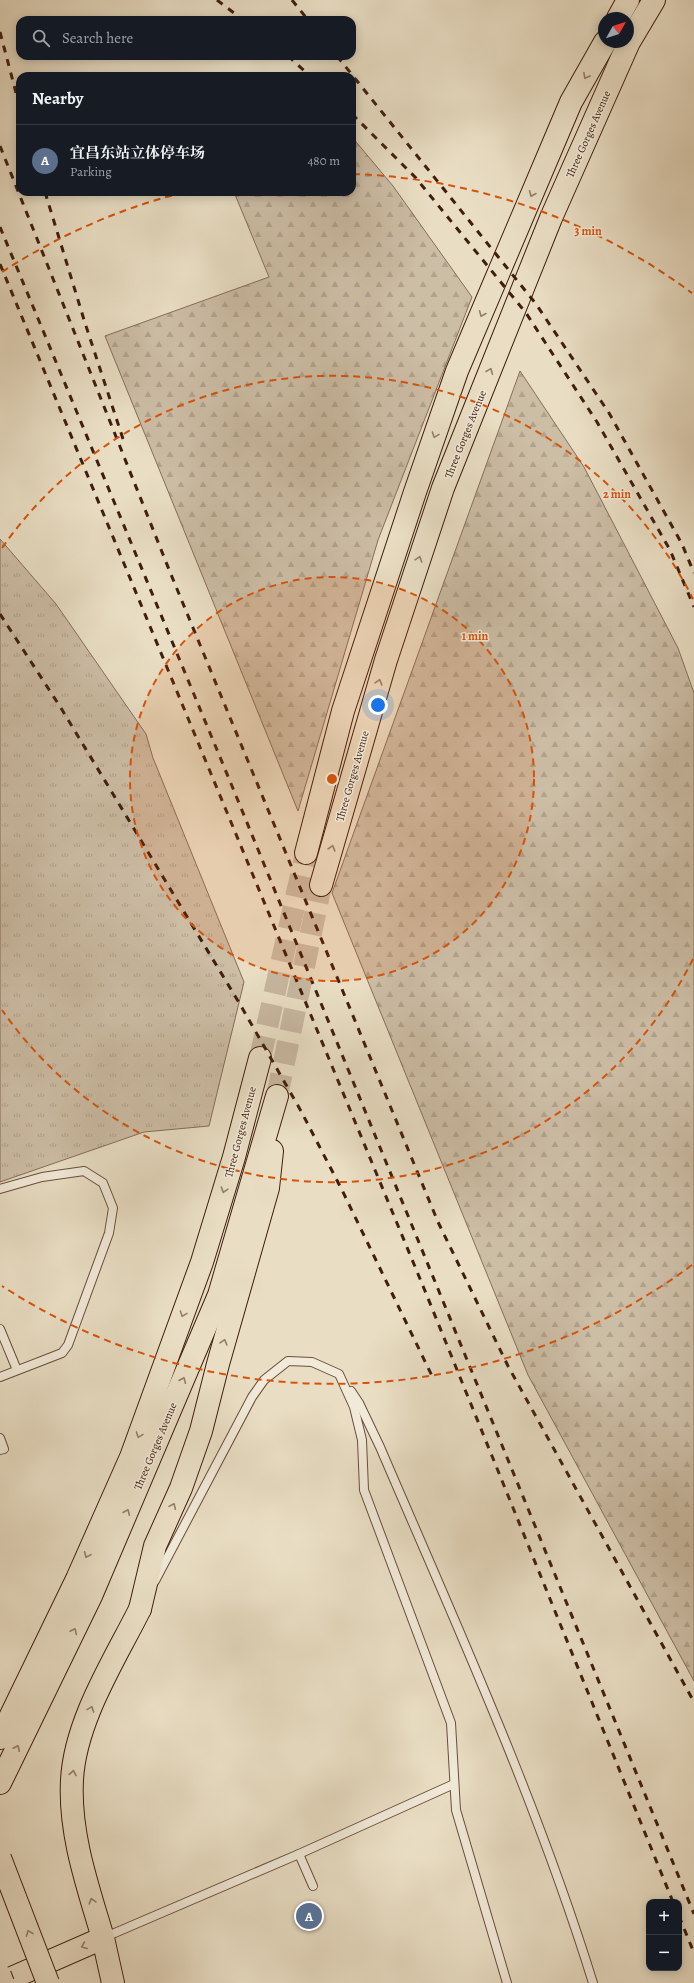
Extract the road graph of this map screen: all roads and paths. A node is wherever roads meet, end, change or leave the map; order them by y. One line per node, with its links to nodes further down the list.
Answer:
1 (628, 0): 3 (main road)
2 (654, 0): 6 (main road, Three Gorges Avenue, one-way to 2)
3 (621, 12)
4 (602, 48): 5 (main road, one-way to 5)
5 (306, 853)
6 (321, 885)
7 (260, 1058): 16 (main road, Three Gorges Avenue, one-way to 16)
8 (0, 1189): 10 (lane)
9 (0, 1329): 10 (lane)
10 (17, 1370): 12 (lane)
11 (339, 1374): 15 (lane); 18 (lane); 29 (lane)
12 (0, 1377)
13 (0, 1438): 14 (lane)
14 (0, 1450)
15 (140, 1609): 17 (main road, Three Gorges Avenue); 22 (main road, one-way to 15)
16 (0, 1738)
17 (0, 1783)
18 (454, 1784): 19 (lane); 28 (lane)
19 (299, 1854): 21 (lane); 22 (lane)
20 (0, 1858): 26 (main road, one-way to 20, bridge)
21 (313, 1886)
22 (103, 1938): 24 (main road, one-way to 24); 27 (main road)
23 (0, 1975): 25 (main road, bridge)
24 (0, 1983)
25 (3, 1983)
26 (48, 1983)
27 (113, 1983)
28 (508, 1983)
29 (593, 1983)

